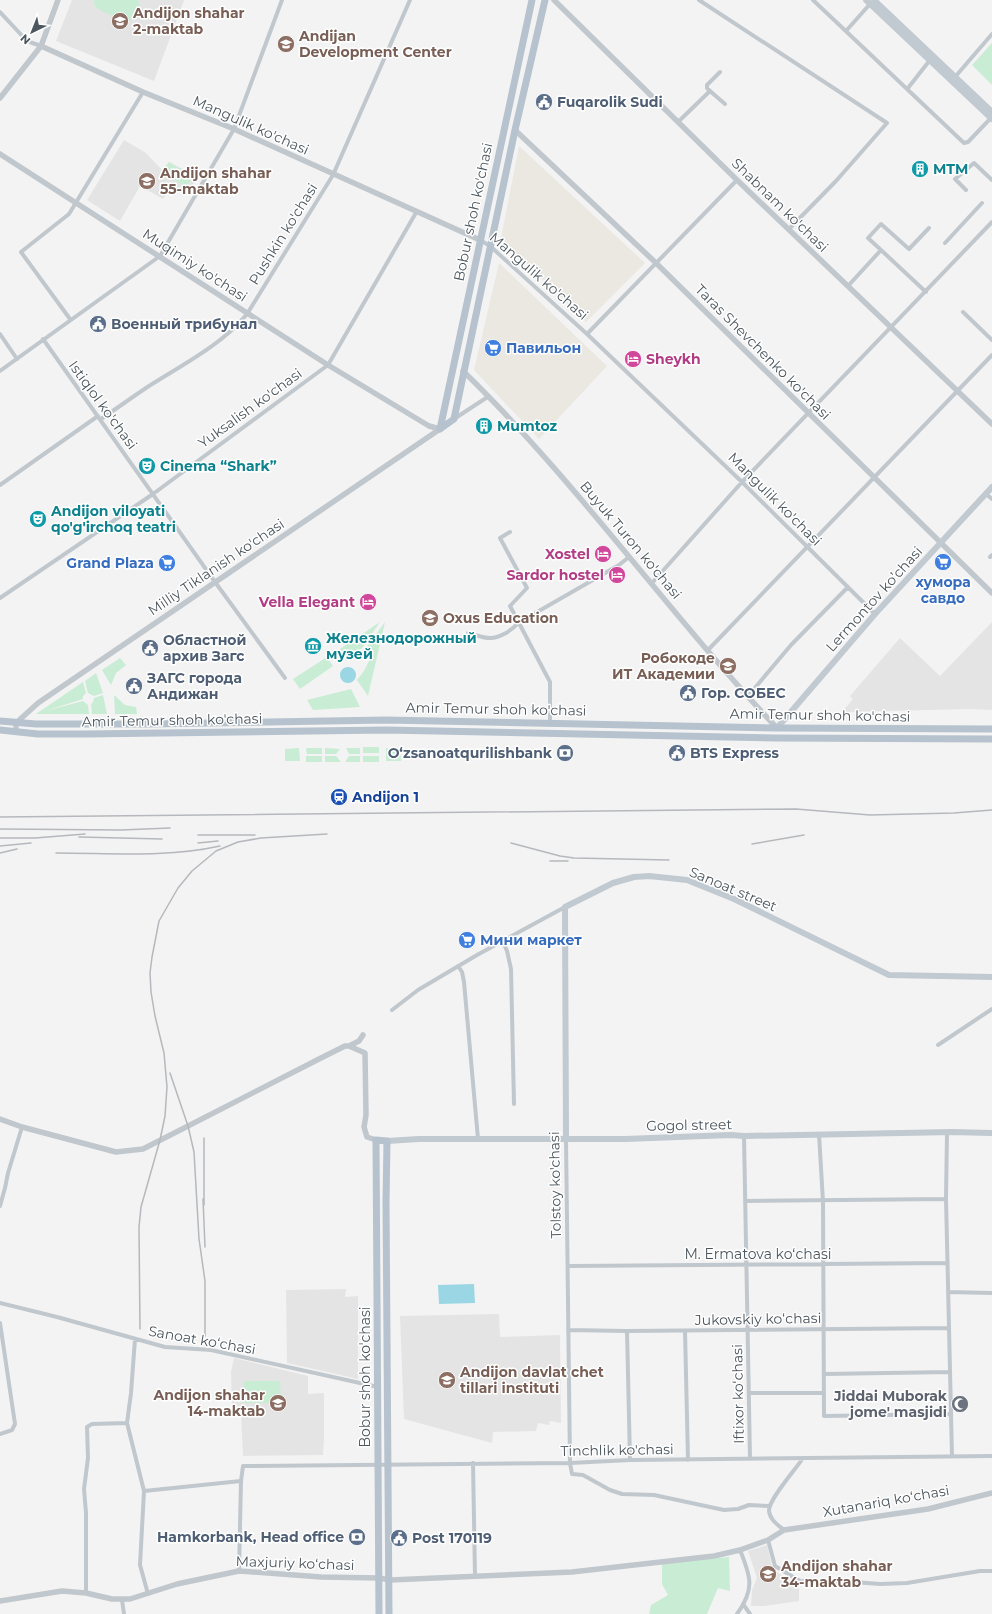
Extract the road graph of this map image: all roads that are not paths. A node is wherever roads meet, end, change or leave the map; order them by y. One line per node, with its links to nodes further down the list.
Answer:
1 (58, 0): 14 (street)
2 (282, 0): 25 (street)
3 (410, 0): 28 (street, Pushkin ko'chasi)
4 (532, 0): 38 (main road, Bobur shoh ko'chasi)
5 (546, 0): 26 (main road, Bobur shoh ko'chasi)
6 (554, 0): 24 (street, Shabnam ko'chasi)
7 (699, 0): 37 (street)
8 (813, 0): 12 (street)
9 (870, 1): 11 (main road); 12 (street)
10 (0, 12): 14 (street)
11 (896, 24): 15 (main road); 17 (main road)
12 (846, 31): 18 (street)
13 (992, 34): 17 (street)
14 (41, 46): 20 (street, Mangulik ko'chasi); 21 (street)
15 (930, 60): 18 (street); 23 (main road)
16 (720, 72): 19 (street)
17 (955, 77): 23 (main road)
18 (908, 88): 23 (street)
19 (710, 91): 22 (street); 24 (street)
20 (142, 92): 25 (street, Mangulik ko'chasi); 32 (street)
21 (0, 98)
22 (725, 104)
23 (992, 116)
24 (678, 122): 29 (street, Shabnam ko'chasi)
25 (234, 129): 28 (street, Mangulik ko'chasi); 42 (street)
26 (515, 130): 40 (main road, Bobur shoh ko'chasi); 43 (street, Taras Shevchenko ko'chasi)
27 (0, 154): 32 (street, Muqimiy ko'chasi)
28 (333, 175): 34 (street, Mangulik ko'chasi); 47 (street, Pushkin ko'chasi)
29 (737, 180): 37 (street, Shabnam ko'chasi); 43 (street)
30 (992, 180): 31 (street)
31 (966, 190)
32 (76, 202): 42 (street, Muqimiy ko'chasi); 48 (street)
33 (982, 203): 39 (street)
34 (417, 211): 38 (street, Mangulik ko'chasi); 56 (street, Yuksalish ko'chasi)
35 (992, 222): 45 (street)
36 (929, 228): 41 (street)
37 (789, 230): 44 (street, Shabnam ko'chasi)
38 (480, 240): 40 (street, Mangulik ko'chasi); 65 (main road, Bobur shoh ko'chasi)
39 (945, 243)
40 (490, 246): 51 (street, Mangulik ko'chasi); 58 (main road, Bobur shoh ko'chasi)
41 (881, 250): 44 (street); 45 (street)
42 (160, 256): 47 (street, Muqimiy ko'chasi); 48 (street)
43 (656, 263): 51 (street); 61 (street, Taras Shevchenko ko'chasi)
44 (848, 286): 49 (street, Shabnam ko'chasi)
45 (926, 292): 49 (street)
46 (963, 312): 53 (street)
47 (247, 314): 56 (street, Muqimiy ko'chasi); 62 (street, Pushkin ko'chasi)
48 (70, 319): 52 (street)
49 (890, 328): 59 (street, Shabnam ko'chasi); 61 (street)
50 (0, 334): 55 (street)
51 (587, 334): 67 (street, Mangulik ko'chasi)
52 (43, 340): 55 (street); 62 (street, Istiqlol ko'chasi)
53 (992, 340)
54 (992, 355): 59 (street)
55 (16, 359): 57 (street)
56 (328, 365): 65 (street, Muqimiy ko'chasi); 70 (street, Yuksalish ko'chasi)
57 (0, 371)
58 (463, 371): 60 (street, Buyuk Turon ko'chasi); 63 (main road, Bobur shoh ko'chasi)
59 (958, 392): 64 (street, Shabnam ko'chasi); 66 (street)
60 (489, 396): 63 (street); 76 (street, Buyuk Turon ko'chasi)
61 (808, 413): 66 (street, Taras Shevchenko ko'chasi); 67 (street)
62 (99, 417): 68 (street, Pushkin ko'chasi); 70 (street, Istiqlol ko'chasi)
63 (454, 419): 65 (main road)
64 (992, 424)
65 (440, 429): 77 (street, Milliy Tiklanish ko'chasi)
66 (874, 478): 74 (street, Taras Shevchenko ko'chasi); 75 (street)
67 (742, 482): 75 (street, Mangulik ko'chasi); 78 (street)
68 (0, 485)
69 (992, 487): 71 (main road, Lermontov ko’chasi)
70 (153, 494): 77 (street, Istiqlol ko'chasi); 81 (street, Yuksalish ko'chasi)
71 (986, 494): 72 (street); 74 (main road, Lermontov ko’chasi)
72 (992, 499)
73 (510, 532): 83 (street)
74 (940, 543): 80 (street, Taras Shevchenko ko'chasi); 82 (main road, Lermontov ko’chasi)
75 (806, 547): 79 (street, Mangulik ko'chasi); 85 (street)
76 (629, 557): 78 (street, Buyuk Turon ko'chasi); 83 (street)
77 (215, 582): 86 (street, Istiqlol ko'chasi); 90 (street, Milliy Tiklanish ko'chasi)
78 (652, 583): 85 (street, Buyuk Turon ko'chasi)
79 (848, 588): 82 (street, Mangulik ko'chasi); 87 (street)
80 (992, 593)
81 (0, 598)
82 (875, 614): 92 (main road, Lermontov ko’chasi)
83 (518, 623): 84 (street); 91 (street)
84 (468, 633)
85 (708, 650): 87 (street, Buyuk Turon ko'chasi)
86 (285, 678)
87 (748, 696): 92 (street, Buyuk Turon ko'chasi)
88 (386, 720): 90 (main road, Amir Temur shoh ko'chasi); 91 (main road, Amir Temur shoh ko'chasi); 95 (main road)
89 (0, 721): 90 (main road, Amir Temur shoh ko'chasi)
90 (16, 723): 96 (street)
91 (550, 723): 92 (main road, Amir Temur shoh ko'chasi)
92 (777, 728): 93 (main road, Amir Temur shoh ko'chasi); 97 (main road)
93 (992, 729)
94 (0, 730): 96 (main road, Amir Temur shoh ko'chasi)
95 (386, 730): 96 (main road, Amir Temur shoh ko'chasi); 97 (main road, Amir Temur shoh ko'chasi)
96 (16, 732)
97 (777, 738): 98 (main road, Amir Temur shoh ko'chasi)
98 (992, 739)
99 (565, 907): 100 (street, Sanoat street); 102 (main road, Sanoat street); 116 (main road, Tolstoy ko'chasi)
100 (503, 942): 101 (street, Sanoat street); 108 (street)
101 (458, 966): 103 (street, Sanoat street); 115 (street)
102 (992, 977)
103 (392, 1010)
104 (992, 1010): 106 (street)
105 (363, 1035): 107 (street)
106 (938, 1045)
107 (349, 1046): 110 (street); 117 (street)
108 (514, 1104)
109 (0, 1119): 110 (street)
110 (22, 1127): 124 (street)
111 (947, 1132): 112 (main road, Gogol street); 113 (main road, Gogol street); 119 (street)
112 (992, 1133)
113 (819, 1134): 114 (main road, Gogol street); 122 (street)
114 (744, 1136): 116 (main road, Gogol street); 120 (street, Iftixor koʻchasi)
115 (478, 1139): 116 (main road, Gogol street); 118 (main road, Gogol street)
116 (566, 1139): 130 (street, Tolstoy ko'chasi)
117 (376, 1140): 118 (main road); 121 (main road, Bobur shoh ko'chasi)
118 (388, 1141): 123 (main road, Bobur shoh ko'chasi)
119 (946, 1199): 122 (street); 127 (street)
120 (746, 1201): 122 (street); 128 (street, Iftixor koʻchasi)
121 (376, 1202): 123 (main road); 125 (main road, Bobur shoh ko'chasi)
122 (822, 1202): 129 (street)
123 (386, 1203): 126 (main road, Bobur shoh ko'chasi)
124 (0, 1206)
125 (376, 1229): 126 (main road); 144 (main road, Bobur shoh ko'chasi)
126 (386, 1229): 158 (main road, Bobur shoh ko'chasi)
127 (947, 1263): 129 (street, M. Ermatova koʻchasi); 131 (street)
128 (747, 1264): 129 (street, M. Ermatova koʻchasi); 130 (street, M. Ermatova koʻchasi); 138 (street, Iftixor koʻchasi)
129 (823, 1265): 136 (street)
130 (568, 1266): 137 (street, Tolstoy ko'chasi)
131 (948, 1292): 132 (street); 135 (street)
132 (992, 1293)
133 (0, 1303): 141 (street, Sanoat koʻchasi)
134 (0, 1323): 149 (street)
135 (949, 1328): 136 (street, Jukovskiy koʻchasi); 142 (street)
136 (823, 1329): 138 (street, Jukovskiy koʻchasi); 143 (street)
137 (568, 1330): 139 (street, Jukovskiy koʻchasi); 157 (street, Tolstoy ko'chasi)
138 (748, 1330): 140 (street, Jukovskiy koʻchasi); 145 (street, Iftixor koʻchasi)
139 (627, 1331): 140 (street, Jukovskiy koʻchasi); 154 (street)
140 (685, 1331): 155 (street)
141 (135, 1339): 144 (street, Sanoat koʻchasi); 148 (street)
142 (950, 1372): 143 (street); 147 (street)
143 (824, 1374): 146 (street)
144 (378, 1388): 159 (main road, Bobur shoh ko'chasi)
145 (749, 1393): 146 (street); 153 (street, Iftixor koʻchasi)
146 (823, 1393): 147 (street)
147 (951, 1414): 150 (street)
148 (127, 1423): 161 (street); 172 (street)
149 (0, 1434)
150 (952, 1456): 151 (street, Tinchlik ko'chasi); 152 (street, Tinchlik ko'chasi)
151 (992, 1456)
152 (804, 1458): 153 (street, Tinchlik ko'chasi); 163 (street)
153 (750, 1459): 155 (street, Tinchlik ko'chasi)
154 (630, 1460): 155 (street, Tinchlik ko'chasi); 157 (street, Tinchlik ko'chasi)
155 (688, 1460)
156 (473, 1463): 157 (street, Tinchlik ko'chasi); 158 (street, Tinchlik ko'chasi); 169 (street)
157 (570, 1463): 163 (street)
158 (389, 1464): 159 (street, Tinchlik ko'chasi); 171 (main road, Bobur shoh ko'chasi)
159 (379, 1465): 160 (street, Tinchlik ko'chasi); 170 (main road, Bobur shoh ko'chasi)
160 (241, 1481): 161 (street); 167 (street)
161 (144, 1491): 173 (street)
162 (992, 1493): 164 (street, Xutanariq koʻchasi)
163 (769, 1506): 164 (street)
164 (784, 1530): 165 (street, Maxjuriy koʻchasi)
165 (768, 1540): 166 (street, Maxjuriy koʻchasi); 168 (street)
166 (740, 1550): 169 (street, Maxjuriy koʻchasi); 176 (street)
167 (239, 1571): 170 (street, Maxjuriy koʻchasi); 173 (street, Maxjuriy koʻchasi)
168 (992, 1571)
169 (475, 1576): 171 (street, Maxjuriy koʻchasi)
170 (379, 1578): 171 (street, Maxjuriy koʻchasi); 178 (main road, Bobur shoh ko'chasi)
171 (390, 1580): 179 (main road, Bobur shoh ko'chasi)
172 (86, 1593): 174 (street, Maxjuriy koʻchasi); 175 (street, Maxjuriy koʻchasi)
173 (148, 1594): 174 (street, Maxjuriy koʻchasi)
174 (122, 1600): 177 (street)
175 (0, 1601)
176 (743, 1604): 180 (street); 181 (street)
177 (124, 1614)
178 (380, 1614)
179 (390, 1614)
180 (737, 1614)
181 (750, 1614)

